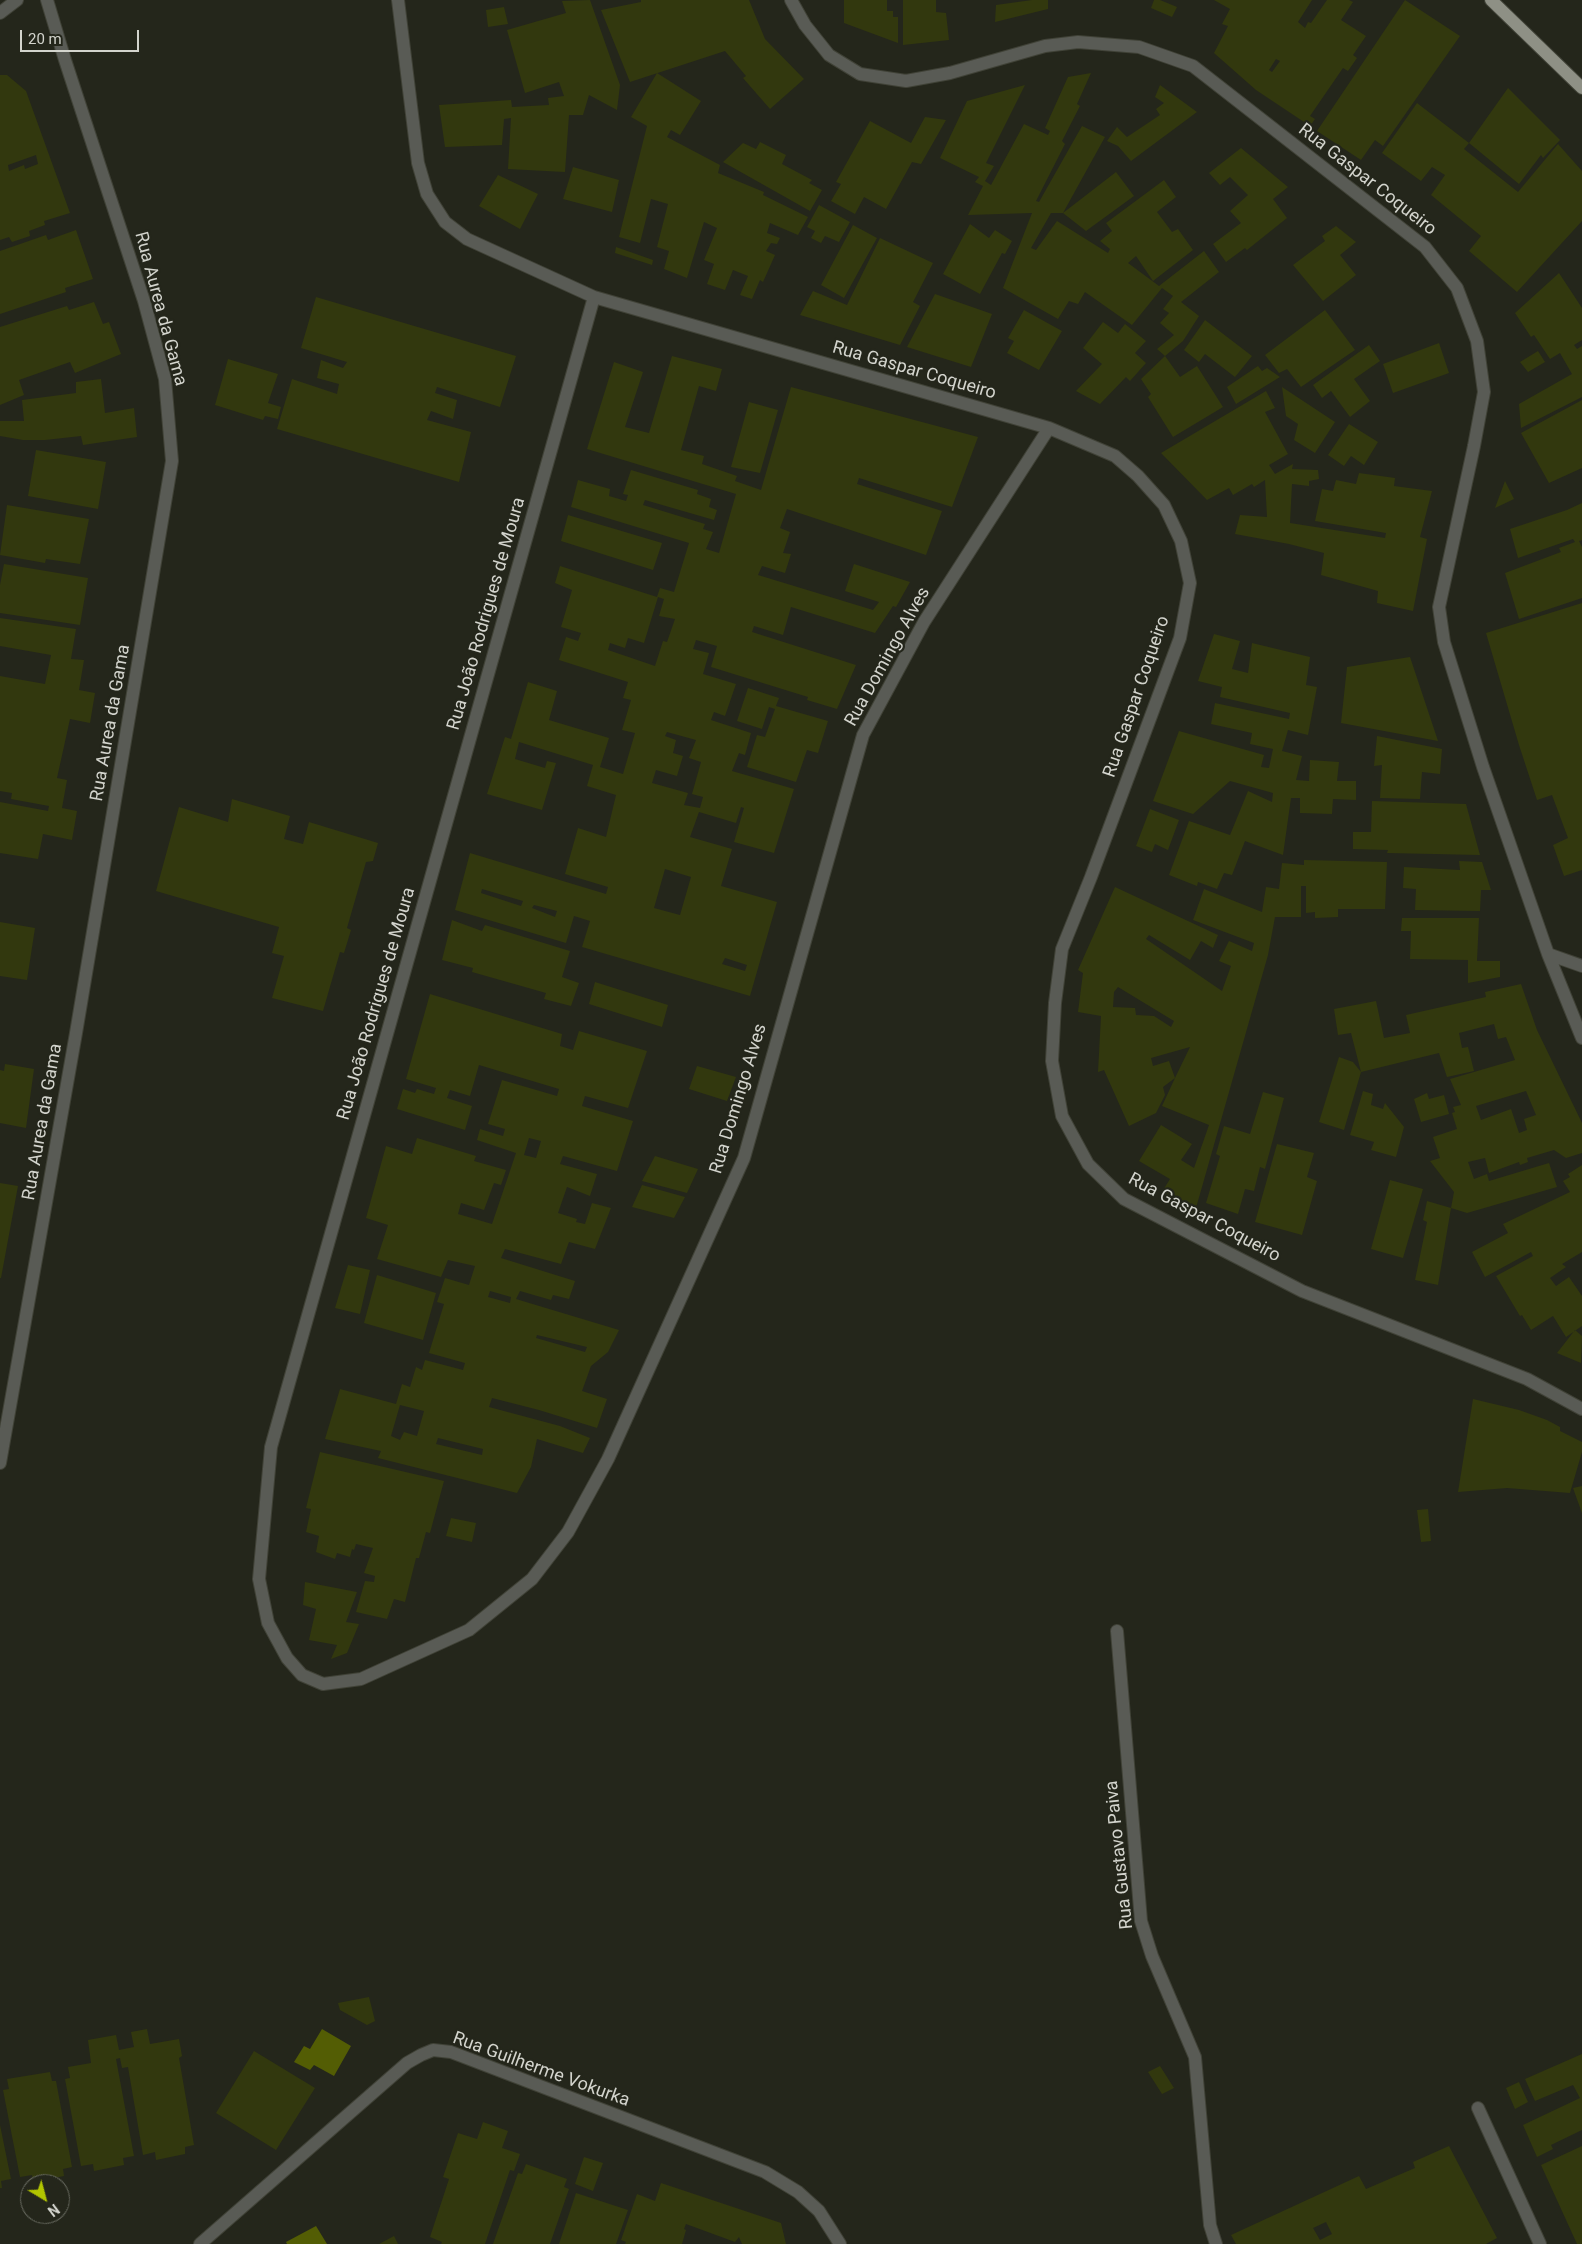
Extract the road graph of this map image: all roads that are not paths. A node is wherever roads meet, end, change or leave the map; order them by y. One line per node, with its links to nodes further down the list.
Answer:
1 (17, 0): 6 (street)
2 (47, 0): 14 (street, Rua Aurea da Gama)
3 (398, 0): 8 (street, Rua Gaspar Coqueiro)
4 (791, 0): 10 (street, Rua Gaspar Coqueiro)
5 (1491, 0): 7 (main road)
6 (0, 13)
7 (1582, 88)
8 (594, 297): 9 (street, Rua Gaspar Coqueiro); 16 (street, Rua João Rodrigues de Moura)
9 (1049, 428): 13 (street, Rua Gaspar Coqueiro); 16 (street, Rua Domingo Alves)
10 (1548, 954): 11 (street); 12 (street, Rua Gaspar Coqueiro)
11 (1582, 966)
12 (1582, 1038)
13 (1582, 1409)
14 (0, 1463)
15 (1117, 1631): 20 (street, Rua Gustavo Paiva)
16 (344, 1682)
17 (1478, 2108): 21 (street)
18 (200, 2244): 19 (street, Rua Guilherme Vokurka)
19 (840, 2244)
20 (1216, 2244)
21 (1540, 2244)

